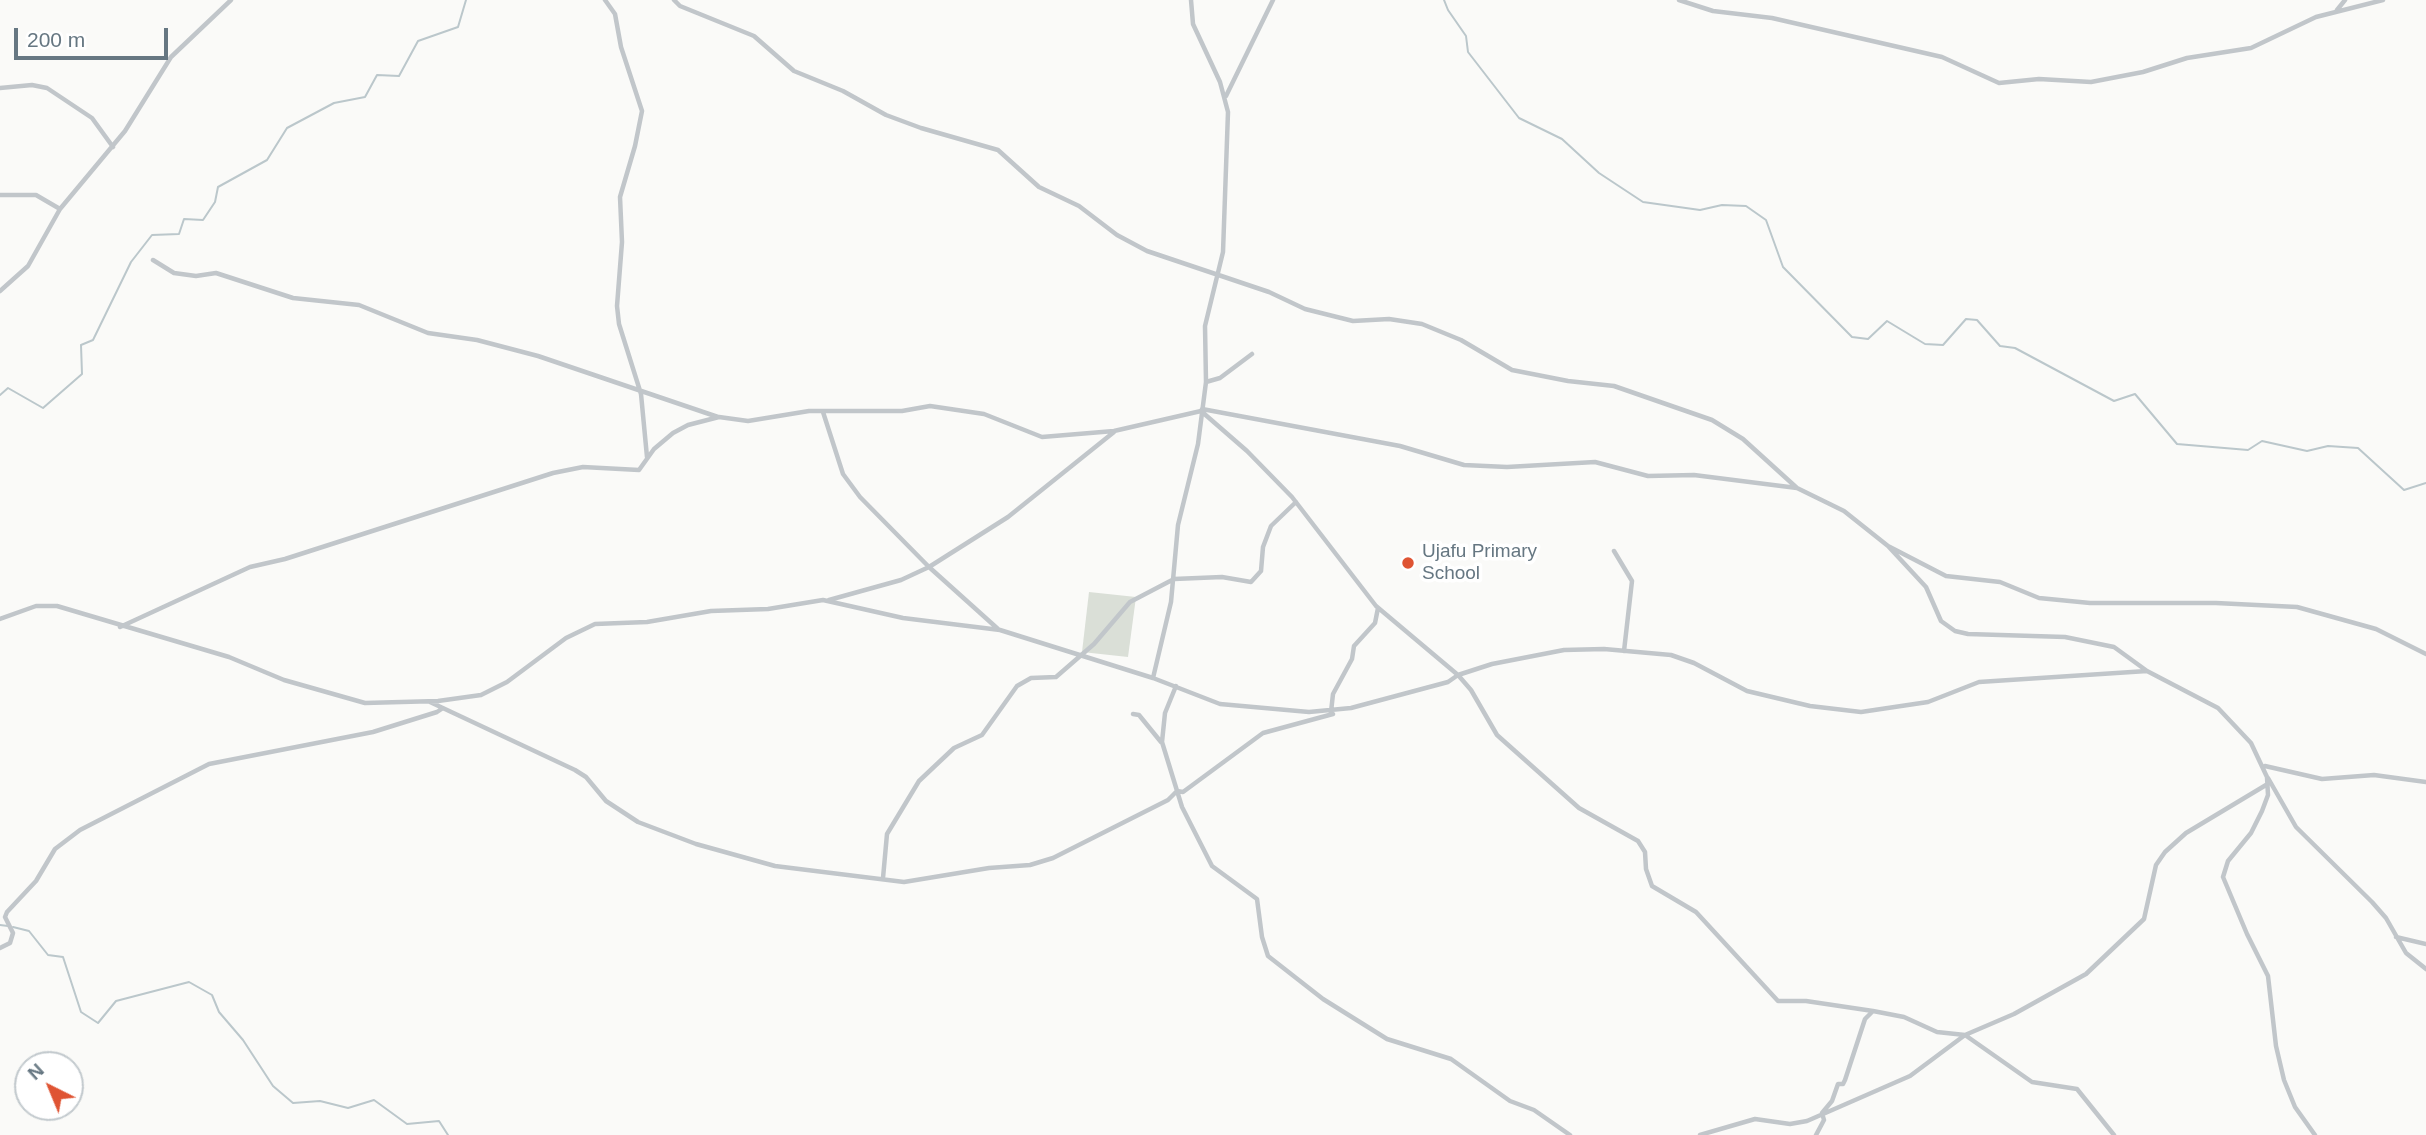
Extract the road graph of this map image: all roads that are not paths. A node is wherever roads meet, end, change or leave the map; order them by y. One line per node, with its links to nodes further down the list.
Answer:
1 (231, 0): 12 (street)
2 (605, 0): 20 (street)
3 (674, 0): 16 (street)
4 (1191, 0): 11 (street)
5 (1273, 0): 11 (street)
6 (1679, 0): 9 (street)
7 (2345, 0): 9 (street)
8 (2383, 0): 9 (street)
9 (2336, 11)
10 (0, 88): 12 (street)
11 (1226, 97): 16 (street)
12 (113, 147): 14 (street)
13 (0, 195): 14 (street)
14 (60, 209): 17 (street)
15 (153, 260): 20 (street)
16 (1220, 275): 19 (street); 26 (street)
17 (0, 291)
18 (1252, 354): 19 (street)
19 (1206, 382): 21 (street)
20 (641, 394): 23 (street); 25 (street)
21 (1202, 410): 24 (street); 26 (street); 27 (street); 31 (street)
22 (822, 411): 23 (street); 24 (street); 30 (street)
23 (719, 417): 25 (street)
24 (1114, 431): 30 (street)
25 (648, 457): 35 (street)
26 (1797, 488): 28 (street)
27 (1296, 502): 31 (street); 33 (street)
28 (1888, 546): 39 (street); 40 (street)
29 (1614, 551): 37 (street)
30 (929, 567): 32 (street); 36 (street)
31 (1174, 579): 38 (street); 42 (street)
32 (827, 600): 36 (street); 44 (street)
33 (1378, 607): 41 (street); 47 (street)
34 (0, 619): 35 (street)
35 (120, 627): 44 (street)
36 (1000, 630): 38 (street)
37 (1624, 651): 40 (street); 41 (street)
38 (1081, 654): 42 (street); 55 (street)
39 (2426, 654)
40 (2147, 671): 50 (street)
41 (1458, 675): 46 (street); 60 (street)
42 (1153, 678): 43 (street)
43 (1176, 685): 47 (street); 49 (street)
44 (426, 701): 45 (street)
45 (443, 708): 55 (street); 58 (street)
46 (1343, 709): 47 (street); 54 (street)
47 (1331, 712)
48 (1133, 713): 49 (street)
49 (1161, 743): 54 (street)
50 (2264, 766): 51 (street); 52 (street)
51 (2267, 776): 53 (street); 56 (street)
52 (2426, 782)
53 (2266, 785): 61 (street); 67 (street)
54 (1177, 791): 55 (street); 63 (street)
55 (883, 878)
56 (2396, 937): 57 (street); 59 (street)
57 (2426, 944)
58 (0, 948)
59 (2426, 969)
60 (1873, 1011): 61 (street); 62 (street)
61 (1965, 1035): 62 (street); 66 (street)
62 (1822, 1113): 64 (street); 65 (street)
63 (1570, 1135)
64 (1700, 1135)
65 (1816, 1135)
66 (2114, 1135)
67 (2315, 1135)

